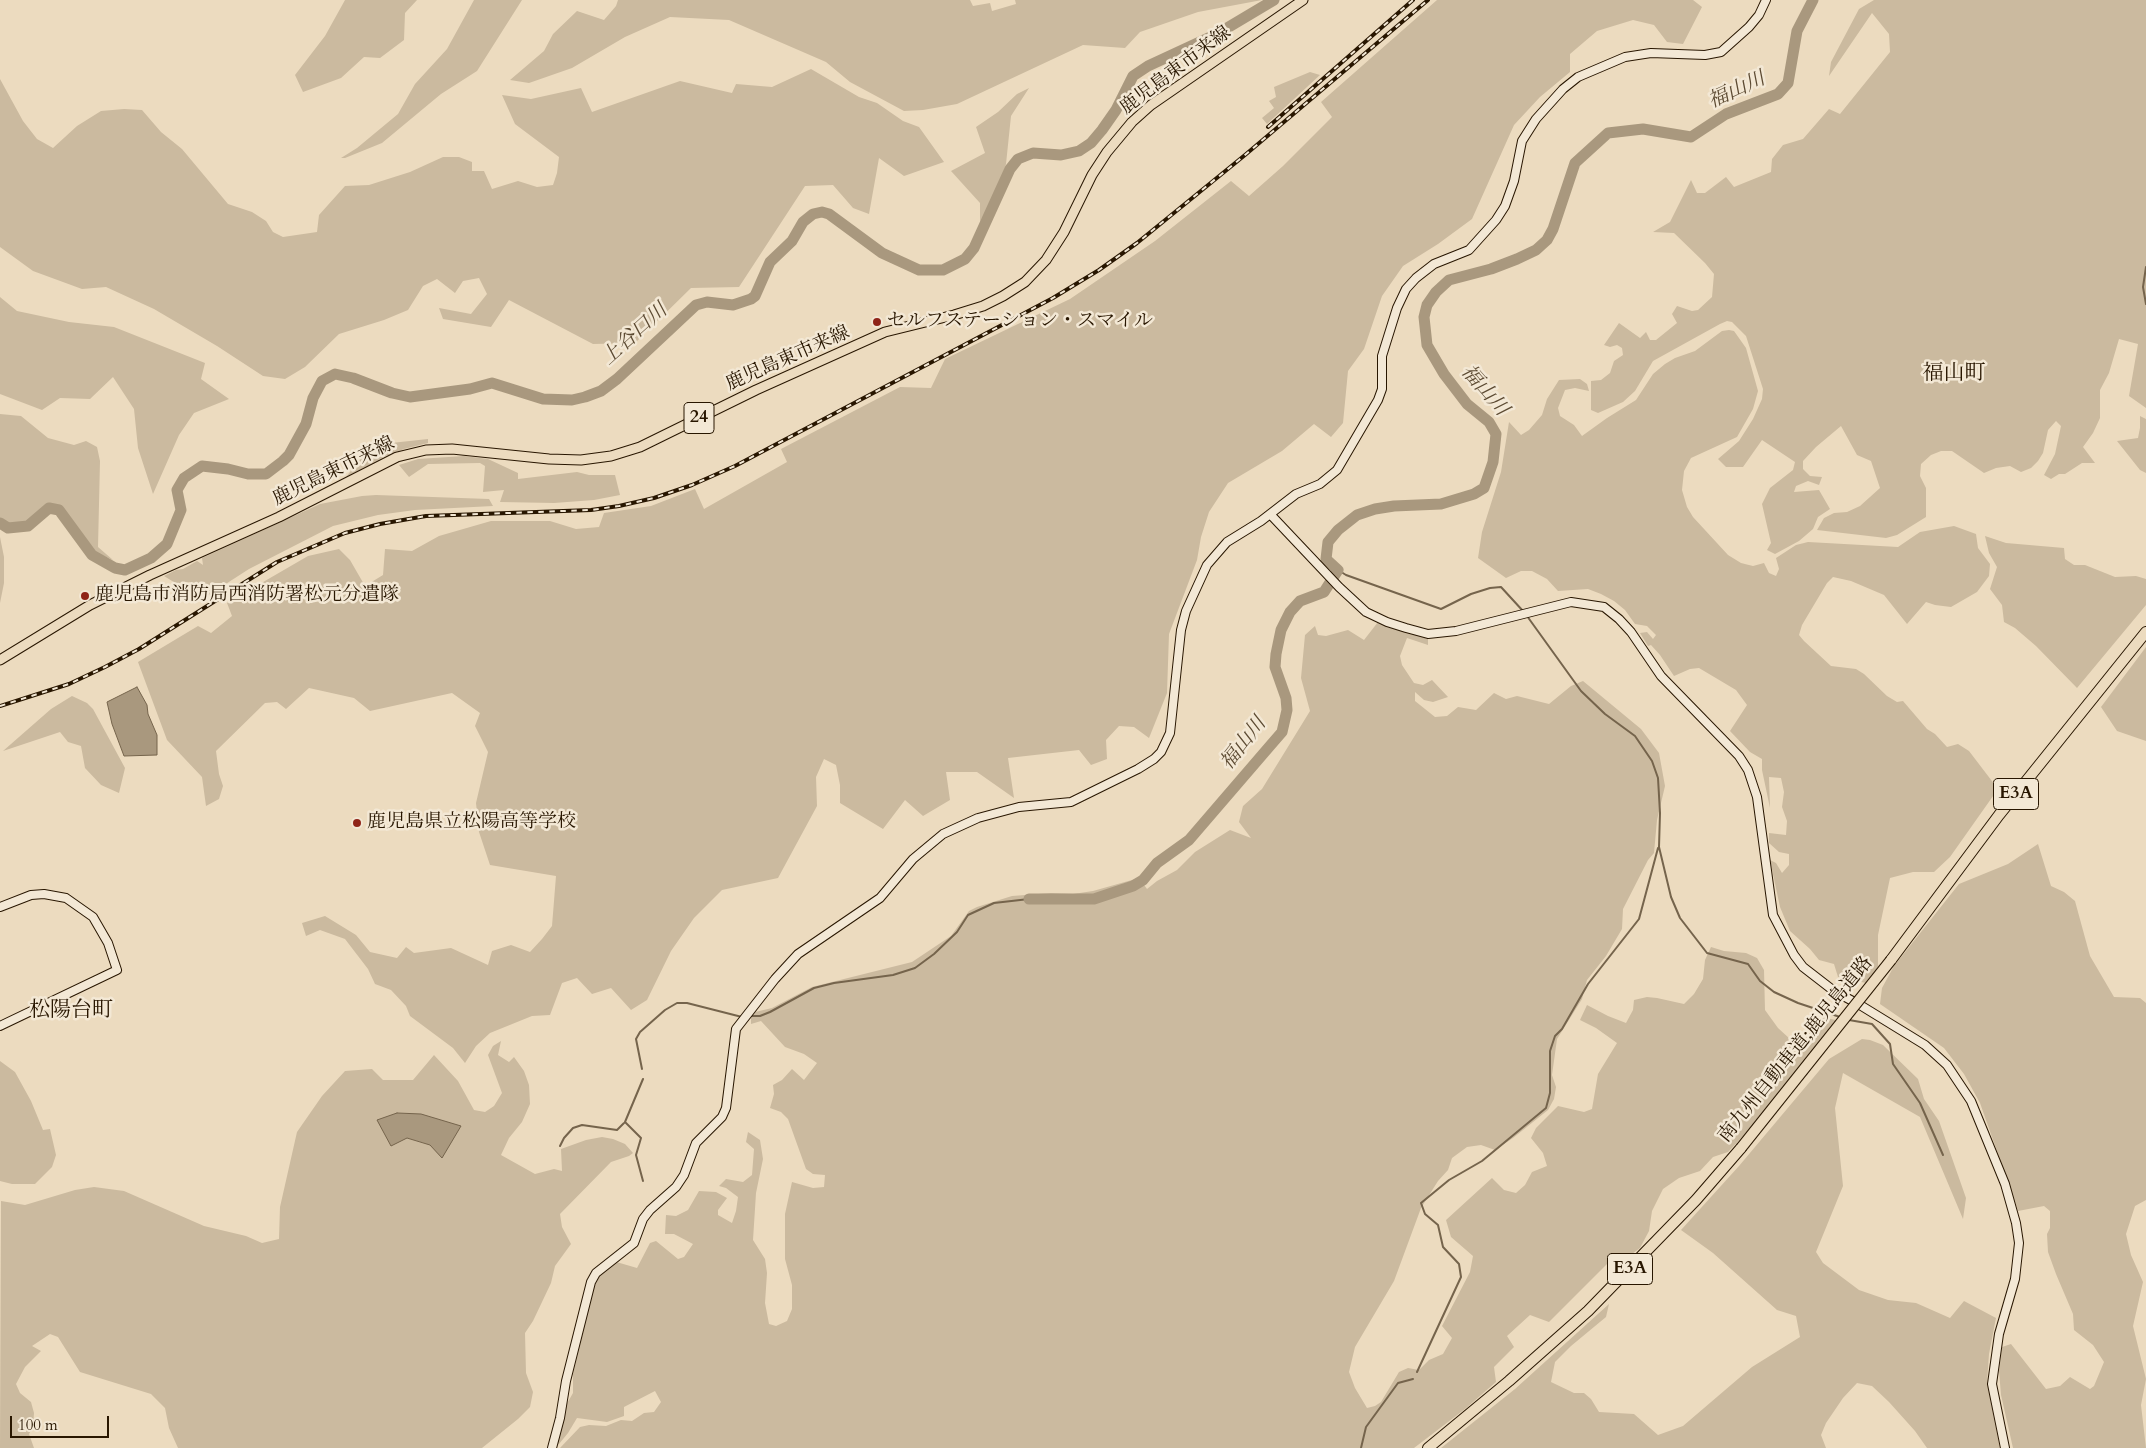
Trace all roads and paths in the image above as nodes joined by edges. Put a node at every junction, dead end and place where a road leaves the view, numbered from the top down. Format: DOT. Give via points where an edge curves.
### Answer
graph roads {
  1 [pos="1302,0"];
  2 [pos="1766,0"];
  3 [pos="1270,514"];
  4 [pos="2146,632"];
  5 [pos="0,660"];
  6 [pos="0,907"];
  7 [pos="0,1026"];
  8 [pos="552,1448"];
  9 [pos="1428,1448"];
  10 [pos="2005,1448"];
  1 -- 5 [label="main road, 鹿児島東市来線 / 24" via="1150,105 1132,122 1092,175 1064,232 1046,260 1025,282 1003,296 954,315 885,332 640,447 611,456 557,460 452,449 426,450 397,457 279,517 90,605"];
  2 -- 3 [label="street" via="1749,27 1721,52 1704,55 1636,54 1578,77 1563,89 1525,135 1510,195 1487,232 1469,250 1434,264 1406,289 1382,356 1382,389 1378,400 1337,470"];
  3 -- 8 [label="street" via="1227,542 1207,565 1197,586 1180,630 1170,733 1154,759 1071,802 1020,807 978,818 943,834 913,859 880,898 798,954 744,1018 736,1029 726,1108 722,1117 696,1143 684,1175 643,1219 634,1243 596,1273 591,1282"];
  3 -- 10 [label="street" via="1366,612 1428,634 1456,631 1571,602 1604,607 1619,618 1661,676 1738,756 1748,770 1757,797 1773,914 1794,955 1834,991 1925,1045 1947,1065 1970,1101 2005,1184 2019,1243 2015,1279 1999,1334 1992,1384"];
  4 -- 9 [label="highway, 南九州自動車道;鹿児島道路 / E3A, bridge" via="1999,815 1891,960 1696,1200 1588,1311"];
  6 -- 7 [label="street" via="31,895 66,898 93,917 108,943 117,970"];
}
